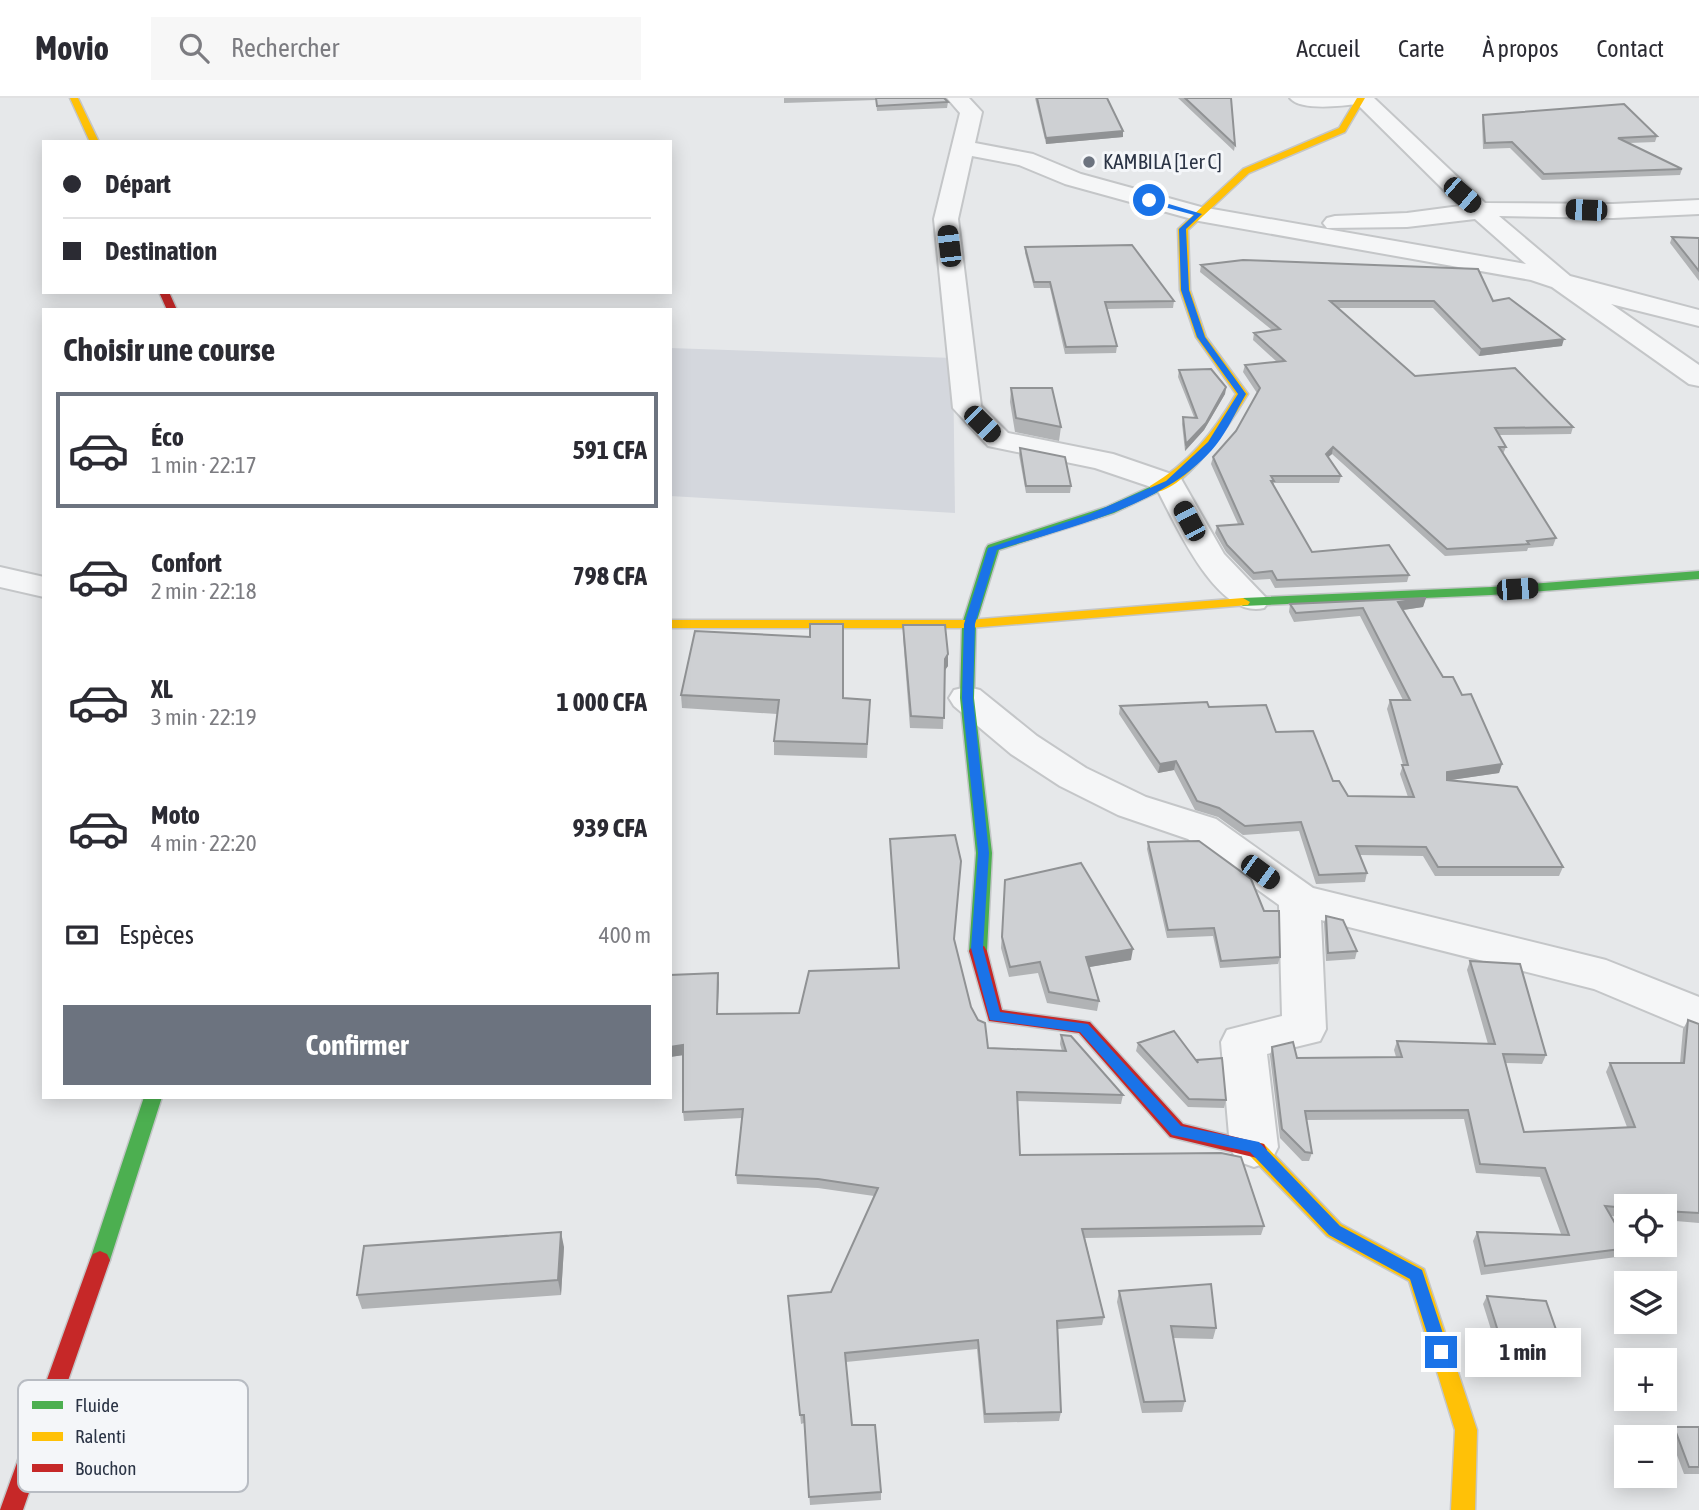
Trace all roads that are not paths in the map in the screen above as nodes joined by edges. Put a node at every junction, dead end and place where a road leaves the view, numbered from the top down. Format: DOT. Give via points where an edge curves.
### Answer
graph roads {
  1 [pos="74,98"];
  2 [pos="1300,98"];
  3 [pos="1360,98"];
  4 [pos="974,103"];
  5 [pos="93,140"];
  6 [pos="963,148"];
  7 [pos="1699,207"];
  8 [pos="1480,211"];
  9 [pos="1199,214"];
  10 [pos="1263,226"];
  11 [pos="1562,282"];
  12 [pos="1699,318"];
  13 [pos="1699,378"];
  14 [pos="1169,483"];
  15 [pos="1699,575"];
  16 [pos="0,577"];
  17 [pos="42,587"];
  18 [pos="1252,601"];
  19 [pos="672,624"];
  20 [pos="970,624"];
  21 [pos="967,698"];
  22 [pos="1299,900"];
  23 [pos="1699,1016"];
  24 [pos="152,1099"];
  25 [pos="1254,1147"];
  26 [pos="57,1380"];
  27 [pos="18,1490"];
  28 [pos="11,1510"];
  29 [pos="1463,1510"];
  1 -- 5 [label="main road"];
  2 -- 3 [label="street"];
  3 -- 8 [label="street"];
  3 -- 9 [label="main road" via="1342,130 1246,171"];
  4 -- 6 [label="street"];
  6 -- 9 [label="street" via="1025,159 1073,179"];
  6 -- 14 [label="street" via="946,219 967,408 998,440 1102,460"];
  7 -- 8 [label="street"];
  8 -- 10 [label="street" via="1407,220"];
  8 -- 11 [label="street"];
  9 -- 10 [label="street"];
  9 -- 14 [label="main road" via="1183,229 1185,290 1201,337 1242,394 1212,444"];
  10 -- 11 [label="street" via="1536,273"];
  11 -- 12 [label="street"];
  11 -- 13 [label="street"];
  14 -- 18 [label="street" via="1210,559"];
  14 -- 20 [label="main road" via="1093,516 993,548"];
  15 -- 18 [label="main road" via="1491,591"];
  16 -- 17 [label="street"];
  18 -- 20 [label="main road"];
  19 -- 20 [label="main road"];
  20 -- 21 [label="main road"];
  21 -- 22 [label="street" via="1024,745 1073,777 1132,806 1202,829"];
  21 -- 25 [label="main road" via="984,853 977,948 995,1016 1084,1027 1177,1131"];
  22 -- 23 [label="street" via="1606,976"];
  22 -- 25 [label="street" via="1304,1029 1243,1042"];
  24 -- 26 [label="main road"];
  25 -- 29 [label="main road" via="1334,1230 1417,1275 1465,1430"];
  27 -- 28 [label="main road"];
}
